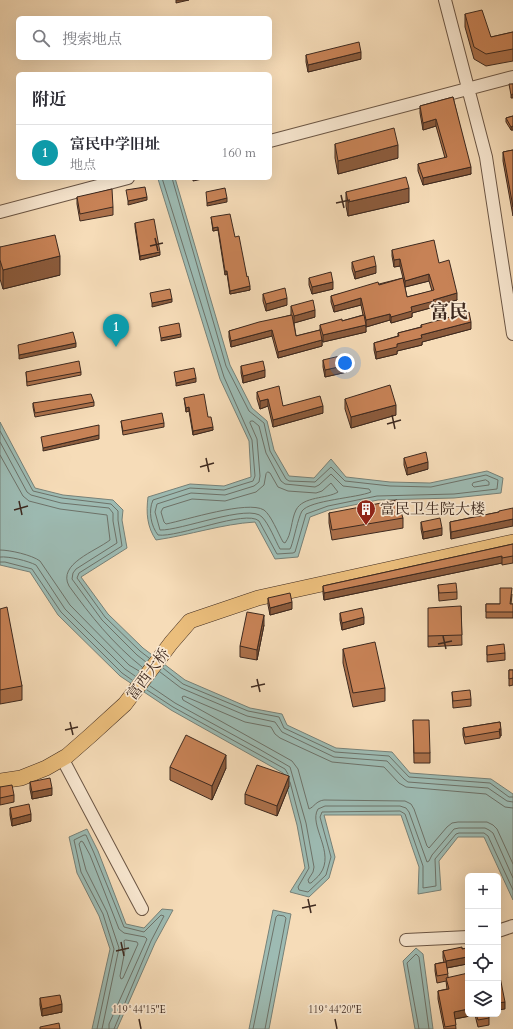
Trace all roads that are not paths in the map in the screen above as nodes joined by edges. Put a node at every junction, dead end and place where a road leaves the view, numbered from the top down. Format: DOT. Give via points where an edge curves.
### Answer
graph roads {
  1 [pos="445,0"];
  2 [pos="513,77"];
  3 [pos="468,89"];
  4 [pos="272,140"];
  5 [pos="120,180"];
  6 [pos="0,212"];
  7 [pos="513,334"];
  8 [pos="513,542"];
  9 [pos="62,758"];
  10 [pos="0,781"];
  11 [pos="142,909"];
  12 [pos="513,926"];
  13 [pos="501,930"];
  14 [pos="465,937"];
  15 [pos="406,940"];
  1 -- 3 [label="street"];
  2 -- 3 [label="street"];
  3 -- 4 [label="street"];
  3 -- 7 [label="street" via="486,157"];
  5 -- 6 [label="street"];
  8 -- 9 [label="main road, 富西大桥" via="258,598 190,621 125,704"];
  9 -- 10 [label="main road, 富西大桥" via="21,778"];
  9 -- 11 [label="street"];
  12 -- 13 [label="street"];
  14 -- 15 [label="street"];
}
